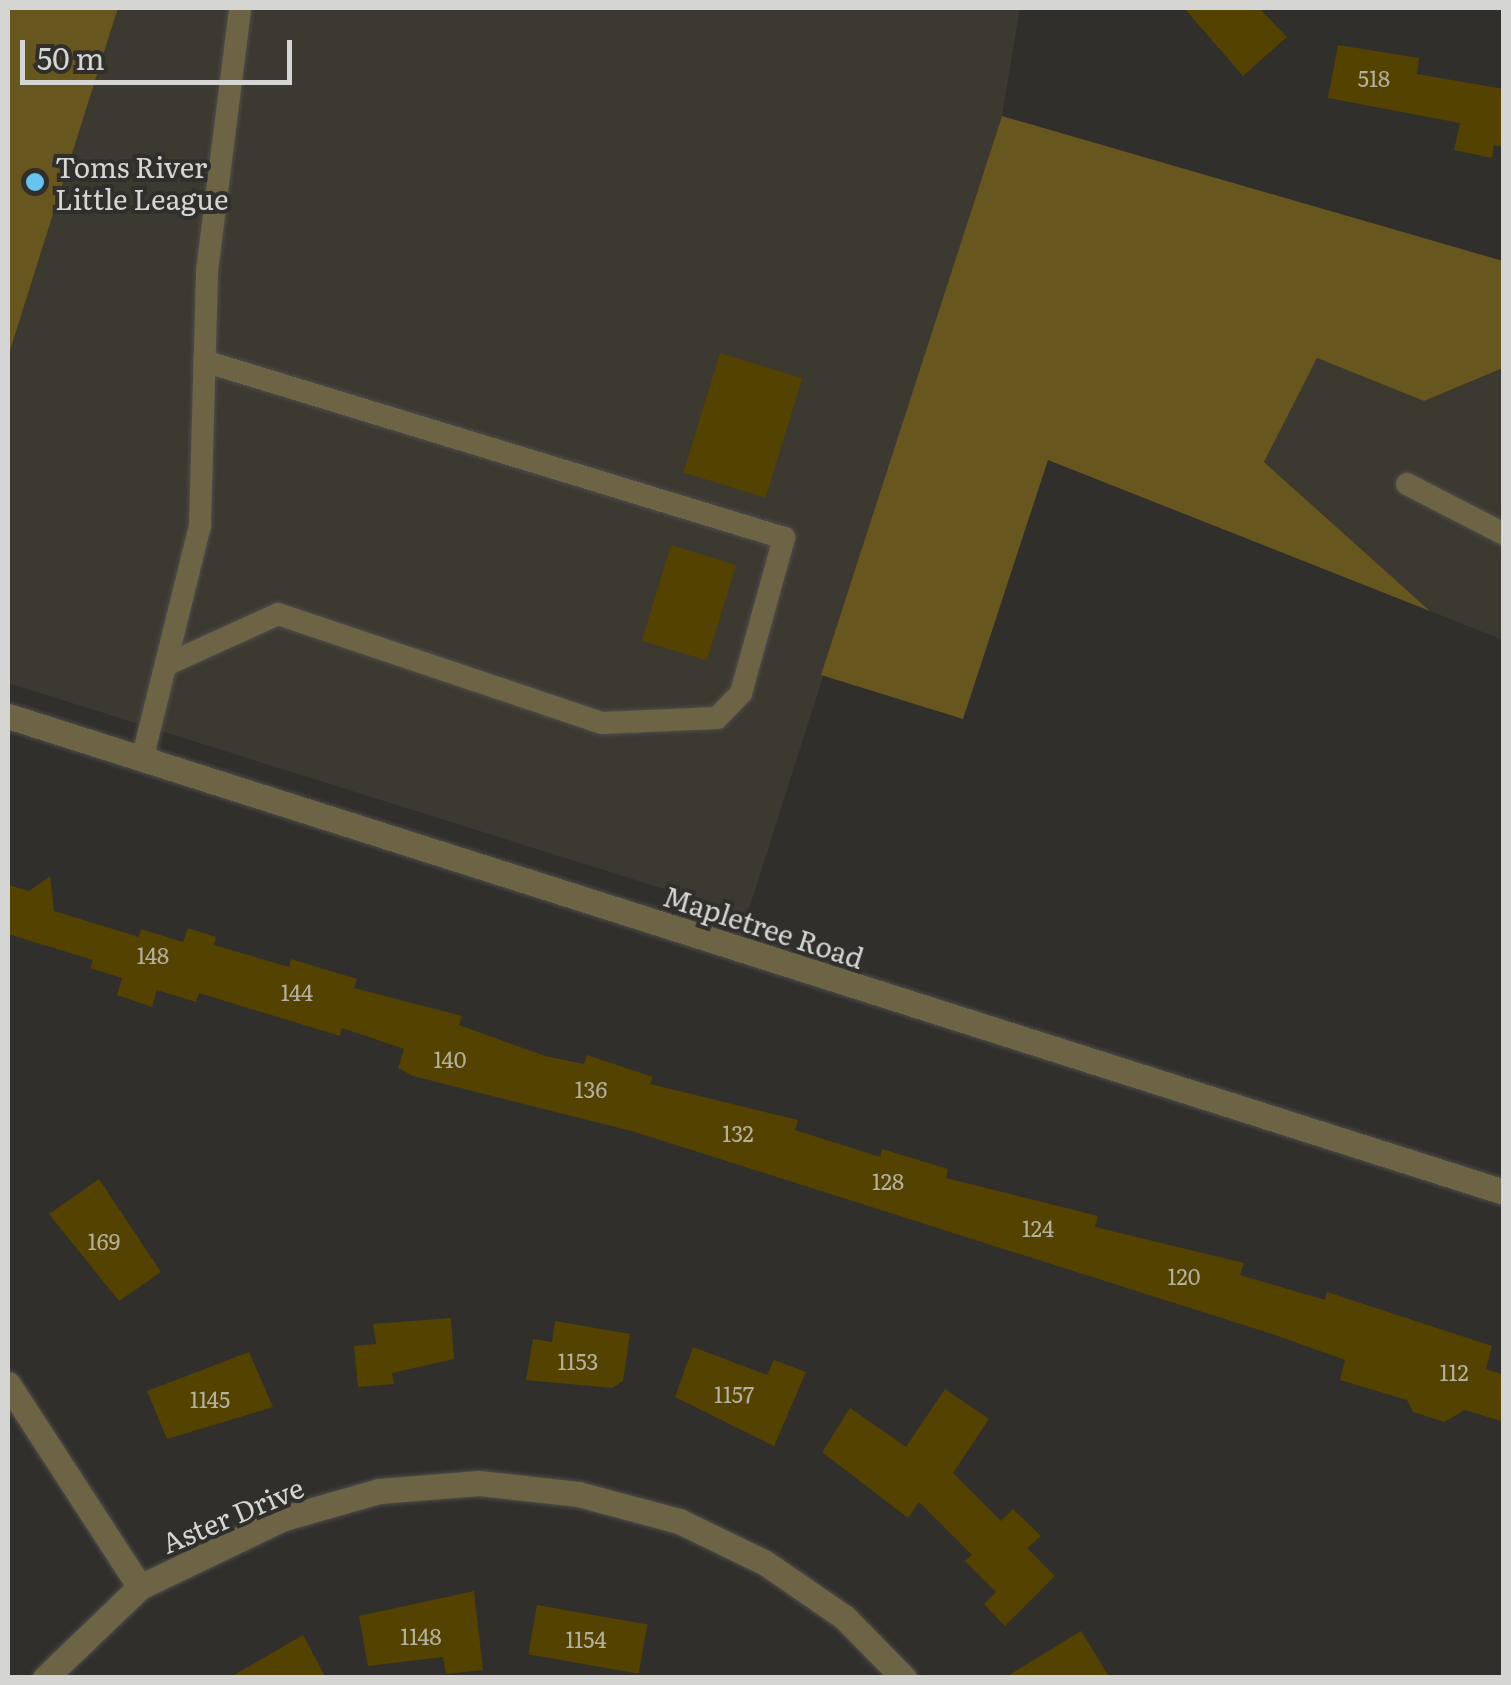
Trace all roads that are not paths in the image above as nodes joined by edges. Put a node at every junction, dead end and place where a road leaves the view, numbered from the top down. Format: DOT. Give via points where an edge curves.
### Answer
graph roads {
  1 [pos="240,8"];
  2 [pos="204,361"];
  3 [pos="1407,484"];
  4 [pos="1504,534"];
  5 [pos="168,664"];
  6 [pos="8,716"];
  7 [pos="142,760"];
  8 [pos="1504,1192"];
  9 [pos="8,1384"];
  10 [pos="140,1587"];
  11 [pos="44,1678"];
  12 [pos="904,1678"];
  1 -- 2 [label="lane"];
  2 -- 5 [label="lane" via="200,526"];
  2 -- 5 [label="lane" via="784,538 741,693 716,718 672,726 602,723 278,614"];
  3 -- 4 [label="lane"];
  5 -- 7 [label="lane"];
  6 -- 7 [label="street, Mapletree Road"];
  7 -- 8 [label="street, Mapletree Road"];
  9 -- 10 [label="street"];
  10 -- 11 [label="street, Aster Drive"];
  10 -- 12 [label="street, Aster Drive" via="281,1519 378,1492 479,1483 578,1494 678,1520 764,1562 844,1618"];
}
